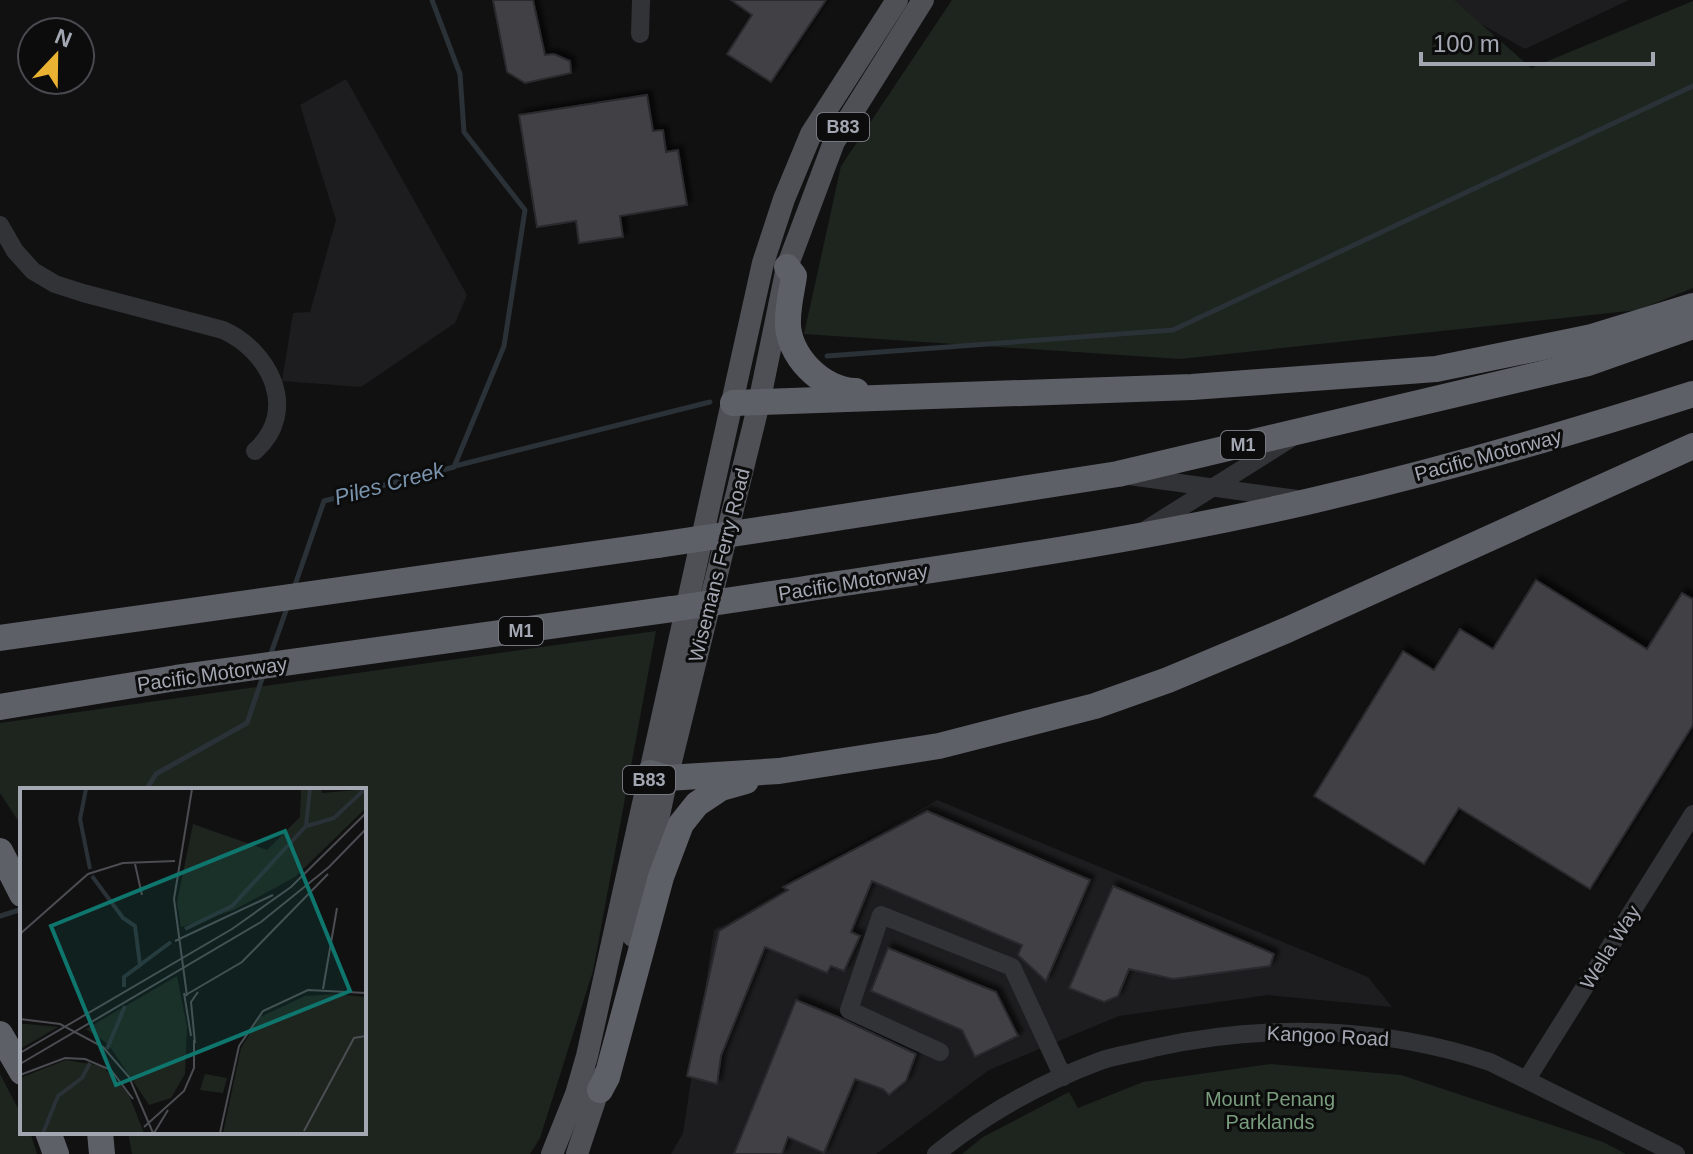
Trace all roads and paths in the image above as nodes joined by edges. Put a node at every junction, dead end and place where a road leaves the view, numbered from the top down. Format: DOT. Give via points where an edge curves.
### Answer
graph roads {
  1 [pos="641,0"];
  2 [pos="897,0"];
  3 [pos="923,0"];
  4 [pos="640,34"];
  5 [pos="0,225"];
  6 [pos="787,267"];
  7 [pos="1693,306"];
  8 [pos="1693,326"];
  9 [pos="1693,394"];
  10 [pos="911,396"];
  11 [pos="746,403"];
  12 [pos="1302,431"];
  13 [pos="1693,446"];
  14 [pos="255,451"];
  15 [pos="1118,474"];
  16 [pos="1213,487"];
  17 [pos="1312,501"];
  18 [pos="1133,537"];
  19 [pos="0,638"];
  20 [pos="6,706"];
  21 [pos="779,771"];
  22 [pos="659,776"];
  23 [pos="1693,814"];
  24 [pos="0,851"];
  25 [pos="20,890"];
  26 [pos="0,1034"];
  27 [pos="940,1052"];
  28 [pos="20,1069"];
  29 [pos="1063,1077"];
  30 [pos="1527,1079"];
  31 [pos="600,1090"];
  32 [pos="49,1134"];
  33 [pos="100,1134"];
  34 [pos="56,1154"];
  35 [pos="102,1154"];
  36 [pos="552,1154"];
  37 [pos="577,1154"];
  38 [pos="936,1154"];
  39 [pos="1676,1154"];
  1 -- 4 [label="street"];
  2 -- 11 [label="main road, Wisemans Ferry Road / B83" via="811,134 784,199 763,263"];
  3 -- 6 [label="main road, Wisemans Ferry Road / B83" via="834,142"];
  5 -- 14 [label="street" via="33,271 55,284 223,330 254,349 273,381 277,403 271,431"];
  6 -- 10 [label="highway" via="794,276 789,334 812,372 846,391 906,390"];
  6 -- 11 [label="main road, Wisemans Ferry Road / B83"];
  7 -- 10 [label="highway" via="1592,337 1436,369 1192,387"];
  8 -- 12 [label="highway, M1" via="1588,363"];
  9 -- 17 [label="highway, Pacific Motorway / M1" via="1502,452"];
  10 -- 11 [label="highway"];
  11 -- 22 [label="main road, Wisemans Ferry Road / B83"];
  12 -- 15 [label="highway, M1"];
  12 -- 16 [label="street"];
  13 -- 21 [label="highway" via="1287,630 1125,696 939,746"];
  15 -- 16 [label="street"];
  15 -- 19 [label="highway, M1, bridge"];
  16 -- 17 [label="street"];
  16 -- 18 [label="street"];
  17 -- 18 [label="highway, Pacific Motorway / M1"];
  18 -- 20 [label="highway, Pacific Motorway / M1, bridge"];
  21 -- 22 [label="highway"];
  21 -- 31 [label="highway" via="721,788 697,804 681,824"];
  22 -- 31 [label="main road, Wisemans Ferry Road / B83"];
  22 -- 36 [label="main road, Wisemans Ferry Road / B83" via="587,1056"];
  23 -- 30 [label="street, Wella Way"];
  24 -- 25 [label="highway"];
  26 -- 28 [label="highway"];
  27 -- 29 [label="street" via="849,1010 881,915 1012,967"];
  29 -- 30 [label="street, Kangoo Road" via="1102,1060 1184,1041 1294,1031 1437,1046"];
  29 -- 38 [label="street, Kangoo Road" via="1013,1101"];
  30 -- 39 [label="street, Kangoo Road"];
  31 -- 37 [label="main road, Wisemans Ferry Road / B83"];
  32 -- 34 [label="highway"];
  33 -- 35 [label="highway"];
}
